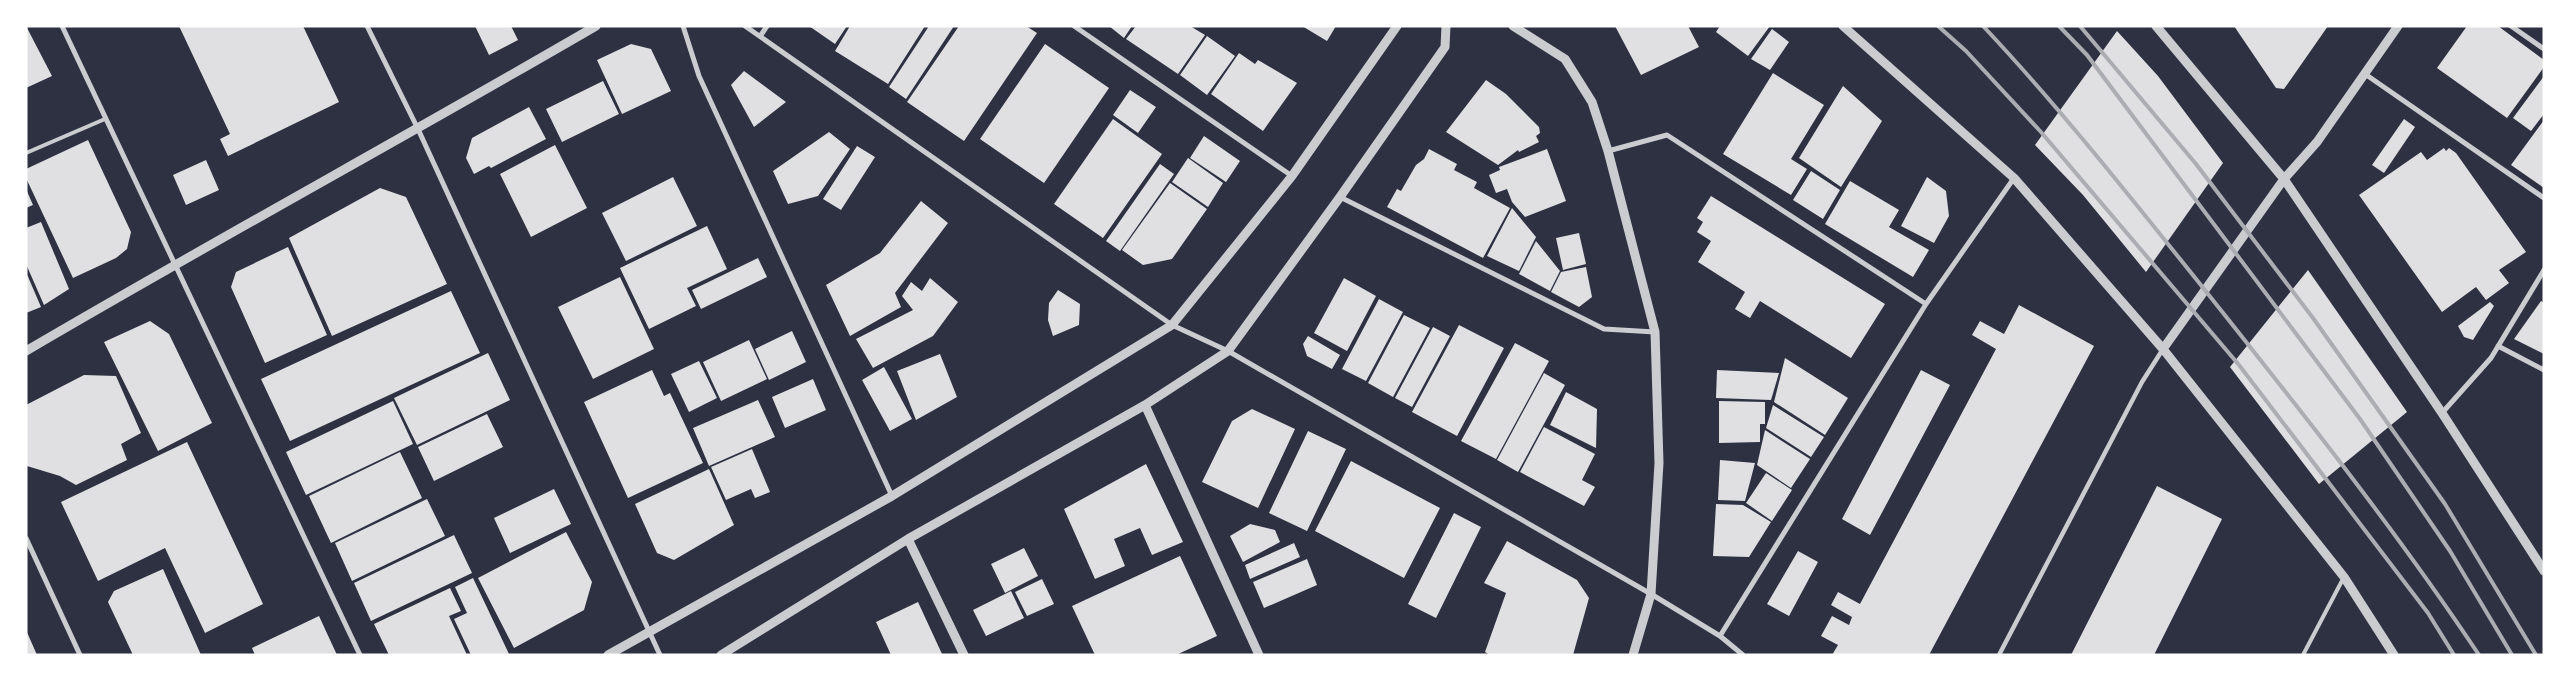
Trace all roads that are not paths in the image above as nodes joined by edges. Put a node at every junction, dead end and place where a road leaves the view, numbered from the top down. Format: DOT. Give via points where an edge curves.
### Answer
graph roads {
  1 [pos="62,26"];
  2 [pos="367,26"];
  3 [pos="596,26"];
  4 [pos="683,26"];
  5 [pos="745,26"];
  6 [pos="767,26"];
  7 [pos="1074,26"];
  8 [pos="1397,26"];
  9 [pos="1446,26"];
  10 [pos="1513,26"];
  11 [pos="1843,26"];
  12 [pos="2156,26"];
  13 [pos="2398,26"];
  14 [pos="2511,26"];
  15 [pos="761,35"];
  16 [pos="2544,49"];
  17 [pos="2365,74"];
  18 [pos="105,118"];
  19 [pos="418,129"];
  20 [pos="1608,151"];
  21 [pos="26,153"];
  22 [pos="1292,176"];
  23 [pos="2014,178"];
  24 [pos="2284,179"];
  25 [pos="1340,197"];
  26 [pos="2544,198"];
  27 [pos="174,264"];
  28 [pos="2544,270"];
  29 [pos="1926,304"];
  30 [pos="1172,326"];
  31 [pos="1655,332"];
  32 [pos="2498,346"];
  33 [pos="2163,349"];
  34 [pos="26,351"];
  35 [pos="1228,351"];
  36 [pos="2544,370"];
  37 [pos="1145,405"];
  38 [pos="2442,413"];
  39 [pos="892,496"];
  40 [pos="26,538"];
  41 [pos="908,539"];
  42 [pos="2544,571"];
  43 [pos="2344,577"];
  44 [pos="1651,594"];
  45 [pos="648,631"];
  46 [pos="1720,636"];
  47 [pos="80,655"];
  48 [pos="360,655"];
  49 [pos="608,655"];
  50 [pos="660,655"];
  51 [pos="721,655"];
  52 [pos="964,655"];
  53 [pos="1259,655"];
  54 [pos="1633,655"];
  55 [pos="1743,655"];
  56 [pos="1998,655"];
  57 [pos="2303,655"];
  58 [pos="2394,655"];
  1 -- 18 [label="street"];
  2 -- 19 [label="street"];
  3 -- 19 [label="street"];
  4 -- 39 [label="street" via="700,76"];
  5 -- 15 [label="street"];
  6 -- 15 [label="street"];
  7 -- 22 [label="street"];
  8 -- 22 [label="street"];
  9 -- 25 [label="street" via="1445,47"];
  10 -- 20 [label="street" via="1565,59 1592,102"];
  11 -- 23 [label="street"];
  12 -- 24 [label="street"];
  13 -- 17 [label="street"];
  14 -- 16 [label="street"];
  15 -- 30 [label="street"];
  17 -- 24 [label="street" via="2318,142"];
  17 -- 26 [label="street"];
  18 -- 21 [label="lane"];
  18 -- 27 [label="street"];
  19 -- 27 [label="street"];
  19 -- 45 [label="street"];
  20 -- 29 [label="street" via="1667,135"];
  20 -- 31 [label="street"];
  22 -- 30 [label="street"];
  23 -- 29 [label="street"];
  23 -- 33 [label="street"];
  24 -- 33 [label="street"];
  24 -- 38 [label="street"];
  25 -- 31 [label="street" via="1604,329"];
  25 -- 35 [label="street"];
  27 -- 34 [label="street"];
  27 -- 48 [label="street"];
  28 -- 32 [label="street"];
  29 -- 46 [label="street"];
  30 -- 35 [label="street"];
  30 -- 39 [label="street"];
  31 -- 44 [label="street" via="1659,463"];
  32 -- 36 [label="street"];
  32 -- 38 [label="street"];
  33 -- 43 [label="street"];
  33 -- 56 [label="street" via="2142,382"];
  35 -- 37 [label="street"];
  35 -- 44 [label="street"];
  37 -- 41 [label="street"];
  37 -- 53 [label="street"];
  38 -- 42 [label="street"];
  39 -- 45 [label="street"];
  40 -- 47 [label="street"];
  41 -- 51 [label="street"];
  41 -- 52 [label="street"];
  43 -- 57 [label="lane"];
  43 -- 58 [label="street"];
  44 -- 46 [label="street"];
  44 -- 54 [label="street"];
  45 -- 49 [label="street"];
  45 -- 50 [label="street"];
  46 -- 55 [label="street"];
}
